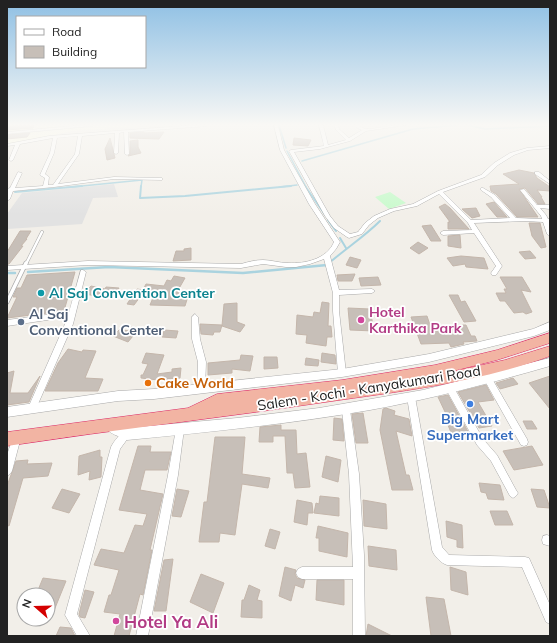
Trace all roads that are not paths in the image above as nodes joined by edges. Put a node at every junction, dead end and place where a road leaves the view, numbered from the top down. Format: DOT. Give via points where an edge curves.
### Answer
graph roads {
  1 [pos="13,155"];
  2 [pos="51,155"];
  3 [pos="77,155"];
  4 [pos="285,155"];
  5 [pos="293,155"];
  6 [pos="510,155"];
  7 [pos="11,160"];
  8 [pos="20,173"];
  9 [pos="537,173"];
  10 [pos="160,179"];
  11 [pos="547,179"];
  12 [pos="550,182"];
  13 [pos="54,186"];
  14 [pos="45,187"];
  15 [pos="484,189"];
  16 [pos="10,190"];
  17 [pos="522,190"];
  18 [pos="440,192"];
  19 [pos="7,199"];
  20 [pos="536,206"];
  21 [pos="550,207"];
  22 [pos="514,219"];
  23 [pos="547,220"];
  24 [pos="470,222"];
  25 [pos="476,231"];
  26 [pos="42,232"];
  27 [pos="443,233"];
  28 [pos="550,234"];
  29 [pos="327,256"];
  30 [pos="24,266"];
  31 [pos="7,268"];
  32 [pos="83,272"];
  33 [pos="494,273"];
  34 [pos="372,291"];
  35 [pos="336,293"];
  36 [pos="7,302"];
  37 [pos="72,314"];
  38 [pos="195,317"];
  39 [pos="7,322"];
  40 [pos="550,326"];
  41 [pos="550,338"];
  42 [pos="550,351"];
  43 [pos="550,362"];
  44 [pos="342,373"];
  45 [pos="488,379"];
  46 [pos="201,389"];
  47 [pos="450,389"];
  48 [pos="411,397"];
  49 [pos="32,408"];
  50 [pos="346,410"];
  51 [pos="7,412"];
  52 [pos="186,416"];
  53 [pos="110,426"];
  54 [pos="180,429"];
  55 [pos="127,434"];
  56 [pos="12,438"];
  57 [pos="524,442"];
  58 [pos="7,471"];
  59 [pos="513,493"];
  60 [pos="302,573"];
  61 [pos="359,573"];
  62 [pos="550,618"];
  63 [pos="84,636"];
  64 [pos="142,636"];
  65 [pos="359,636"];
  1 -- 7 [label="street"];
  2 -- 14 [label="street" via="42,175 46,177"];
  3 -- 13 [label="street"];
  4 -- 29 [label="street" via="337,242"];
  5 -- 18 [label="street" via="335,227 349,236 360,233 376,217 415,205"];
  6 -- 18 [label="street" via="483,176"];
  8 -- 16 [label="street"];
  9 -- 11 [label="street"];
  10 -- 13 [label="street" via="114,178"];
  11 -- 12 [label="street"];
  13 -- 14 [label="street"];
  14 -- 16 [label="street"];
  15 -- 22 [label="street"];
  16 -- 19 [label="street"];
  17 -- 20 [label="street"];
  18 -- 24 [label="street"];
  20 -- 21 [label="street"];
  20 -- 23 [label="street"];
  22 -- 23 [label="street"];
  22 -- 24 [label="street"];
  23 -- 28 [label="street"];
  24 -- 25 [label="street"];
  25 -- 27 [label="street"];
  25 -- 33 [label="street" via="499,266"];
  26 -- 30 [label="lane"];
  29 -- 30 [label="street" via="290,265 260,262 241,266 95,263"];
  29 -- 35 [label="street"];
  30 -- 31 [label="street"];
  30 -- 36 [label="lane"];
  32 -- 37 [label="street"];
  34 -- 35 [label="street"];
  35 -- 44 [label="street"];
  37 -- 39 [label="street"];
  37 -- 49 [label="street" via="66,334"];
  38 -- 46 [label="street" via="196,338 202,362"];
  40 -- 44 [label="street" via="429,358"];
  41 -- 52 [label="highway, Salem - Kochi - Kanyakumari Road" via="497,355 435,370 342,386 217,400"];
  42 -- 52 [label="highway, Salem - Kochi - Kanyakumari Road" via="441,380"];
  43 -- 45 [label="street"];
  44 -- 46 [label="street"];
  45 -- 47 [label="street"];
  45 -- 57 [label="street"];
  46 -- 49 [label="street" via="118,396"];
  47 -- 48 [label="street"];
  47 -- 59 [label="street"];
  48 -- 50 [label="street"];
  48 -- 62 [label="street" via="437,550 447,560 525,562"];
  49 -- 51 [label="street"];
  50 -- 54 [label="street"];
  50 -- 61 [label="street" via="354,474"];
  52 -- 53 [label="highway, Salem - Kochi - Kanyakumari Road"];
  53 -- 55 [label="street"];
  53 -- 56 [label="highway, Salem - Kochi - Kanyakumari Road"];
  54 -- 55 [label="street"];
  54 -- 64 [label="street"];
  55 -- 63 [label="street" via="116,447 71,614"];
  56 -- 58 [label="street"];
  60 -- 61 [label="street"];
  61 -- 65 [label="street"];
}
